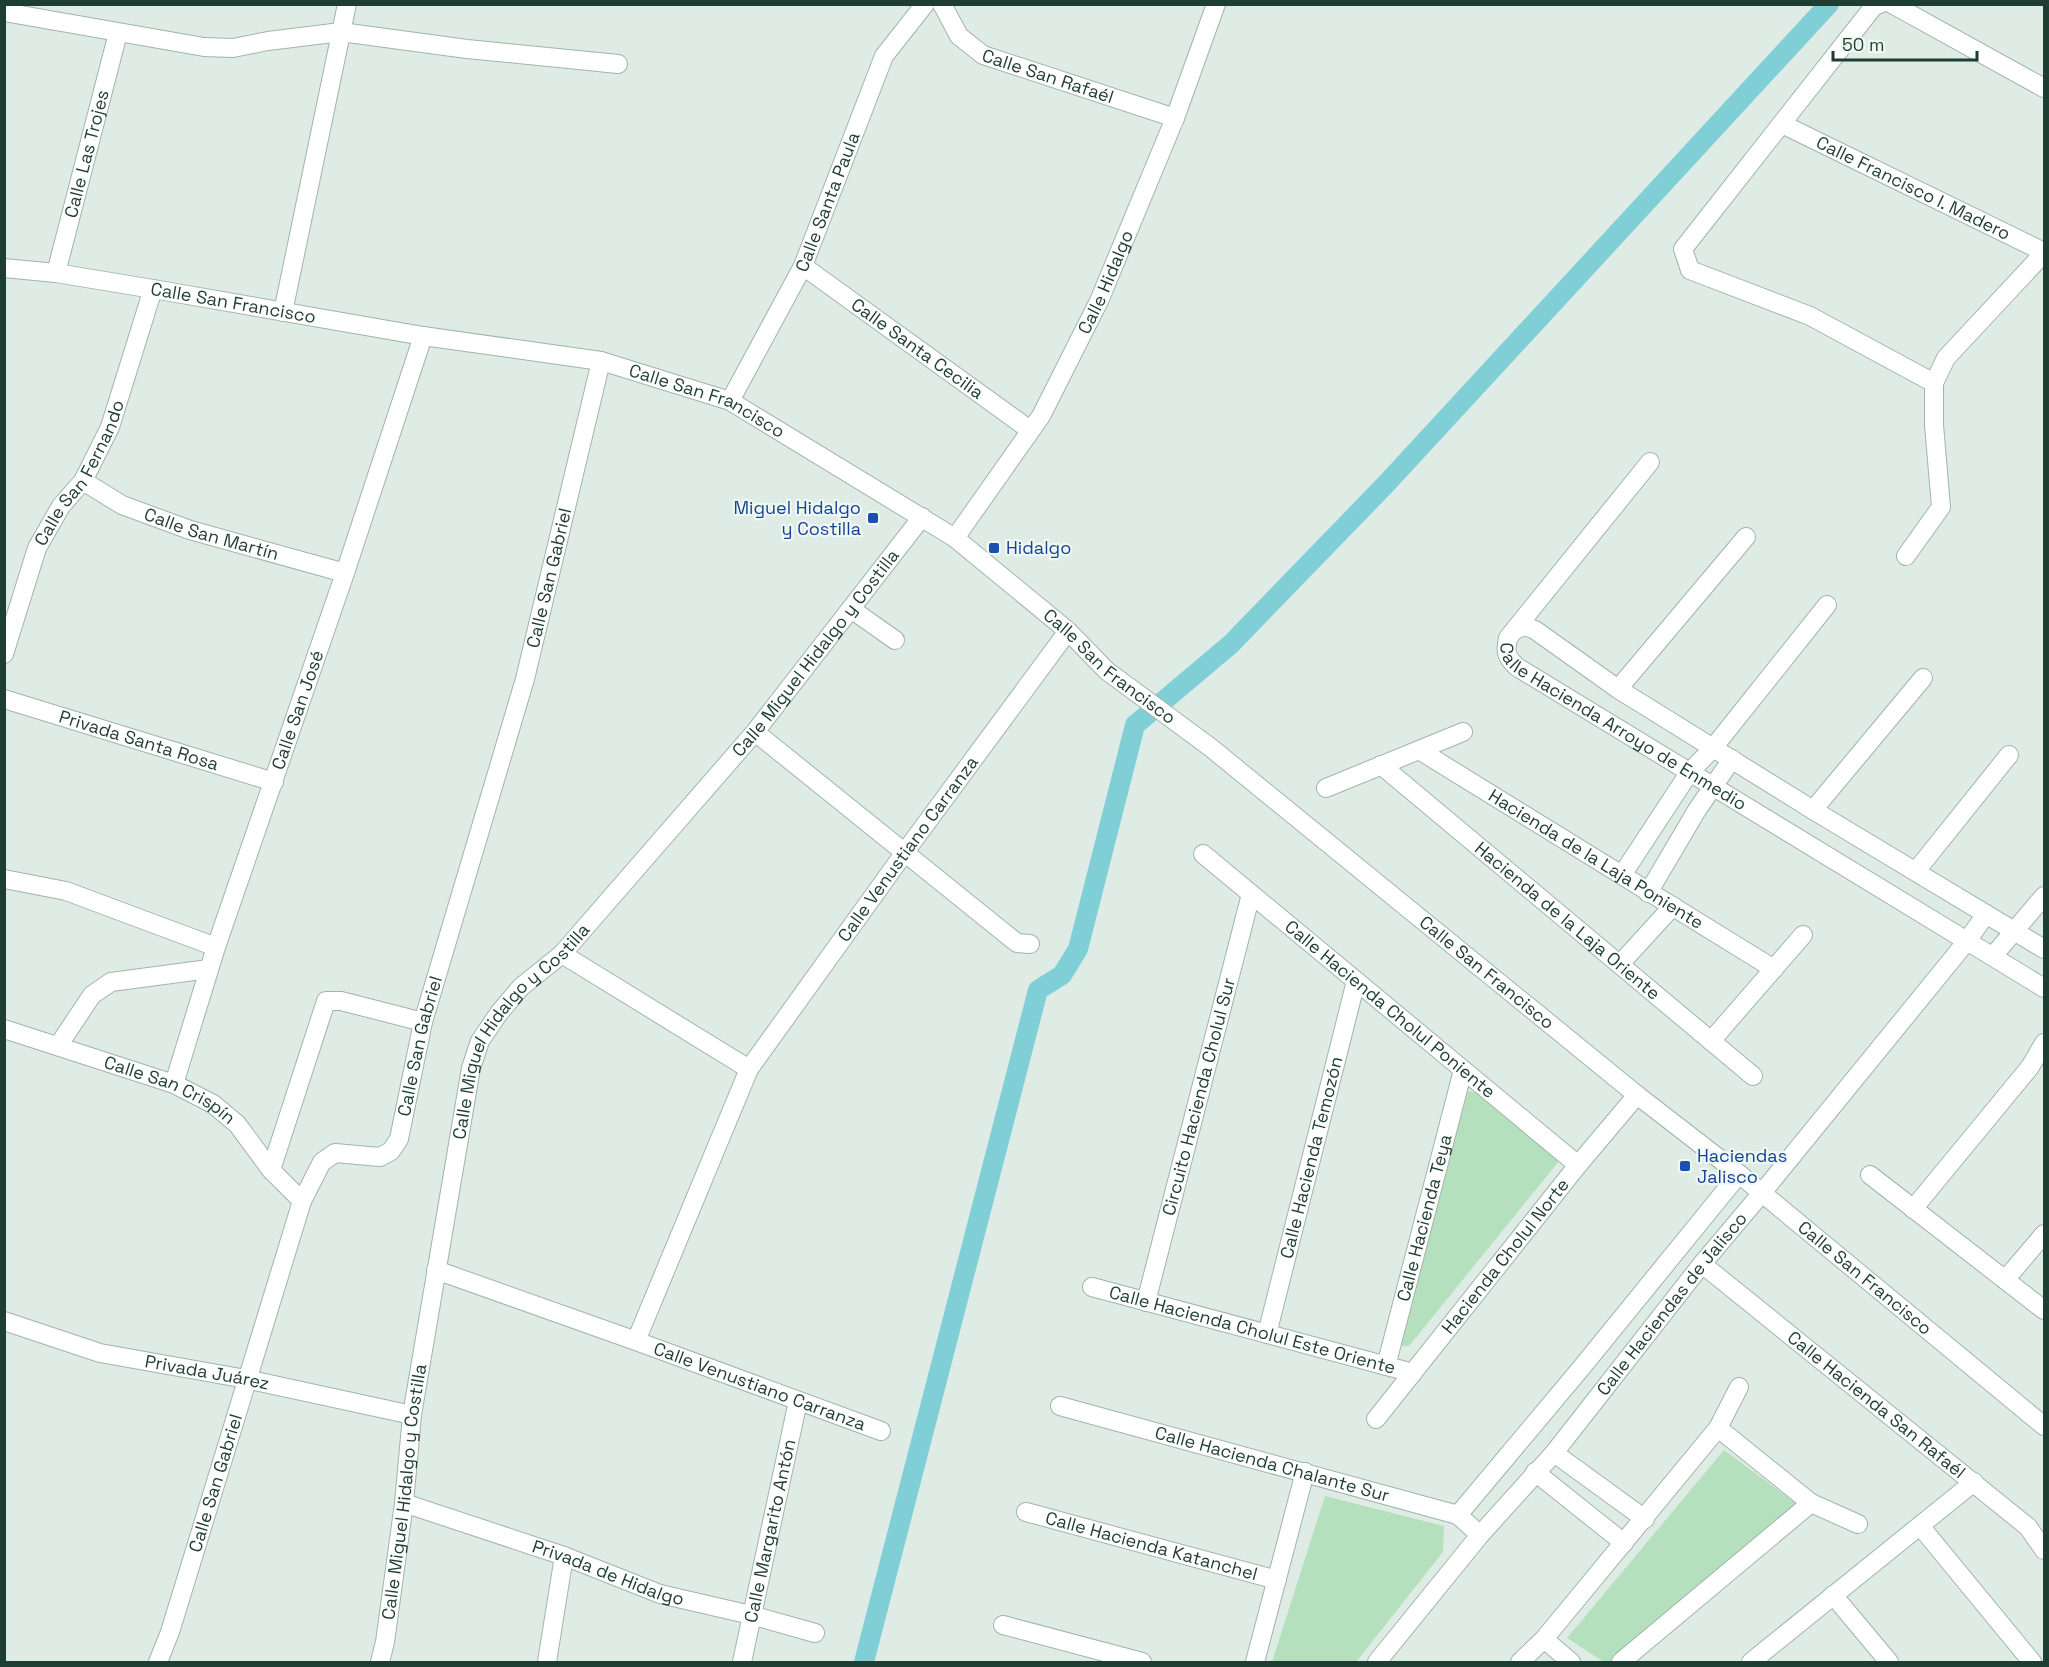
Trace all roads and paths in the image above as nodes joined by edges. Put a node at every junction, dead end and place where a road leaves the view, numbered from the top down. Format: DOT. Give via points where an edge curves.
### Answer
graph roads {
  1 [pos="347,4"];
  2 [pos="924,4"];
  3 [pos="942,4"];
  4 [pos="1216,4"];
  5 [pos="1880,4"];
  6 [pos="1892,4"];
  7 [pos="4,12"];
  8 [pos="341,32"];
  9 [pos="118,33"];
  10 [pos="618,64"];
  11 [pos="2044,88"];
  12 [pos="1175,118"];
  13 [pos="1782,124"];
  14 [pos="2044,252"];
  15 [pos="803,266"];
  16 [pos="4,268"];
  17 [pos="56,273"];
  18 [pos="153,289"];
  19 [pos="283,312"];
  20 [pos="423,336"];
  21 [pos="601,361"];
  22 [pos="1934,383"];
  23 [pos="730,401"];
  24 [pos="1030,430"];
  25 [pos="1650,462"];
  26 [pos="83,482"];
  27 [pos="922,517"];
  28 [pos="1746,537"];
  29 [pos="955,538"];
  30 [pos="1906,556"];
  31 [pos="345,573"];
  32 [pos="1827,605"];
  33 [pos="851,609"];
  34 [pos="1517,629"];
  35 [pos="1068,631"];
  36 [pos="895,640"];
  37 [pos="4,654"];
  38 [pos="1923,678"];
  39 [pos="1618,689"];
  40 [pos="4,699"];
  41 [pos="755,732"];
  42 [pos="1463,732"];
  43 [pos="1713,748"];
  44 [pos="1419,750"];
  45 [pos="2009,755"];
  46 [pos="1732,759"];
  47 [pos="1381,765"];
  48 [pos="1689,773"];
  49 [pos="274,782"];
  50 [pos="1712,787"];
  51 [pos="1326,788"];
  52 [pos="1813,810"];
  53 [pos="905,852"];
  54 [pos="1203,854"];
  55 [pos="1916,871"];
  56 [pos="1622,875"];
  57 [pos="4,879"];
  58 [pos="1648,893"];
  59 [pos="1251,894"];
  60 [pos="2044,896"];
  61 [pos="1673,906"];
  62 [pos="1986,914"];
  63 [pos="2015,930"];
  64 [pos="1803,935"];
  65 [pos="1967,941"];
  66 [pos="1030,944"];
  67 [pos="216,947"];
  68 [pos="2044,949"];
  69 [pos="562,954"];
  70 [pos="1993,956"];
  71 [pos="1620,964"];
  72 [pos="209,969"];
  73 [pos="1774,969"];
  74 [pos="1356,981"];
  75 [pos="2044,988"];
  76 [pos="423,1022"];
  77 [pos="4,1029"];
  78 [pos="1711,1041"];
  79 [pos="2044,1043"];
  80 [pos="58,1046"];
  81 [pos="749,1069"];
  82 [pos="1463,1070"];
  83 [pos="2037,1073"];
  84 [pos="1753,1076"];
  85 [pos="174,1084"];
  86 [pos="1637,1095"];
  87 [pos="1578,1165"];
  88 [pos="271,1170"];
  89 [pos="1739,1174"];
  90 [pos="1870,1175"];
  91 [pos="1761,1194"];
  92 [pos="302,1201"];
  93 [pos="1913,1209"];
  94 [pos="2044,1234"];
  95 [pos="1702,1264"];
  96 [pos="436,1270"];
  97 [pos="2006,1280"];
  98 [pos="1092,1287"];
  99 [pos="1146,1302"];
  100 [pos="2044,1310"];
  101 [pos="4,1321"];
  102 [pos="1267,1334"];
  103 [pos="636,1341"];
  104 [pos="1386,1366"];
  105 [pos="1413,1373"];
  106 [pos="246,1380"];
  107 [pos="1739,1387"];
  108 [pos="798,1401"];
  109 [pos="1060,1406"];
  110 [pos="412,1415"];
  111 [pos="1376,1419"];
  112 [pos="2044,1426"];
  113 [pos="1718,1428"];
  114 [pos="881,1431"];
  115 [pos="1554,1453"];
  116 [pos="1305,1472"];
  117 [pos="1535,1472"];
  118 [pos="1974,1482"];
  119 [pos="404,1503"];
  120 [pos="1811,1503"];
  121 [pos="1026,1512"];
  122 [pos="1458,1515"];
  123 [pos="1645,1519"];
  124 [pos="1858,1524"];
  125 [pos="1921,1527"];
  126 [pos="1480,1535"];
  127 [pos="1624,1543"];
  128 [pos="2044,1550"];
  129 [pos="564,1556"];
  130 [pos="1277,1580"];
  131 [pos="1833,1595"];
  132 [pos="751,1615"];
  133 [pos="1003,1625"];
  134 [pos="815,1633"];
  135 [pos="1544,1639"];
  136 [pos="158,1662"];
  137 [pos="380,1662"];
  138 [pos="547,1662"];
  139 [pos="742,1662"];
  140 [pos="1142,1662"];
  141 [pos="1255,1662"];
  142 [pos="1378,1662"];
  143 [pos="1520,1662"];
  144 [pos="1571,1662"];
  145 [pos="1621,1662"];
  146 [pos="1751,1662"];
  147 [pos="1889,1662"];
  148 [pos="2032,1662"];
  1 -- 8 [label="street"];
  2 -- 15 [label="street, Calle Santa Paula" via="885,56"];
  3 -- 12 [label="street, Calle San Rafaél" via="960,36 983,55"];
  4 -- 12 [label="street, Calle Hidalgo"];
  5 -- 13 [label="street" via="1874,6"];
  6 -- 11 [label="street"];
  7 -- 9 [label="street"];
  8 -- 9 [label="street" via="233,48"];
  8 -- 10 [label="street"];
  8 -- 19 [label="street"];
  9 -- 17 [label="street, Calle Las Trojes"];
  12 -- 24 [label="street, Calle Hidalgo" via="1099,301 1041,416"];
  13 -- 14 [label="street, Calle Francisco I. Madero"];
  13 -- 22 [label="street" via="1683,249 1690,270 1810,316"];
  14 -- 22 [label="street" via="1946,358"];
  15 -- 23 [label="street, Calle Santa Paula"];
  15 -- 24 [label="street, Calle Santa Cecilia"];
  16 -- 17 [label="street, Calle San Francisco"];
  17 -- 18 [label="street, Calle San Francisco"];
  18 -- 19 [label="street, Calle San Francisco"];
  18 -- 26 [label="street, Calle San Fernando" via="110,427"];
  19 -- 20 [label="street, Calle San Francisco"];
  20 -- 21 [label="street, Calle San Francisco"];
  20 -- 31 [label="street, Calle San José"];
  21 -- 23 [label="street, Calle San Francisco"];
  21 -- 76 [label="street, Calle San Gabriel" via="525,679"];
  22 -- 30 [label="street" via="1941,507"];
  23 -- 27 [label="street, Calle San Francisco"];
  24 -- 29 [label="street, Calle Hidalgo"];
  25 -- 34 [label="street"];
  26 -- 31 [label="street, Calle San Martín" via="122,506"];
  26 -- 37 [label="street, Calle San Fernando" via="61,506 37,548"];
  27 -- 29 [label="street, Calle San Francisco"];
  27 -- 33 [label="street, Calle Miguel Hidalgo y Costilla"];
  28 -- 39 [label="street"];
  29 -- 35 [label="street, Calle San Francisco"];
  31 -- 49 [label="street, Calle San José"];
  32 -- 43 [label="street"];
  33 -- 36 [label="street"];
  33 -- 41 [label="street, Calle Miguel Hidalgo y Costilla"];
  34 -- 39 [label="street, Calle Hacienda Arroyo de Enmedio" via="1525,626 1535,630"];
  34 -- 48 [label="street, Calle Hacienda Arroyo de Enmedio" via="1508,638 1506,650 1516,667"];
  35 -- 53 [label="street, Calle Venustiano Carranza"];
  35 -- 86 [label="street, Calle San Francisco" via="1107,671 1219,754"];
  38 -- 52 [label="street"];
  39 -- 43 [label="street, Calle Hacienda Arroyo de Enmedio"];
  40 -- 49 [label="street, Privada Santa Rosa"];
  41 -- 53 [label="street"];
  41 -- 69 [label="street, Calle Miguel Hidalgo y Costilla"];
  42 -- 44 [label="street"];
  43 -- 46 [label="street, Calle Hacienda Arroyo de Enmedio"];
  43 -- 48 [label="street"];
  44 -- 47 [label="street"];
  44 -- 56 [label="street, Hacienda de la Laja Poniente"];
  45 -- 55 [label="street"];
  46 -- 50 [label="street"];
  46 -- 52 [label="street, Calle Hacienda Arroyo de Enmedio"];
  47 -- 51 [label="street"];
  47 -- 71 [label="street, Hacienda de la Laja Oriente"];
  48 -- 50 [label="street, Calle Hacienda Arroyo de Enmedio"];
  48 -- 56 [label="street"];
  49 -- 67 [label="street, Calle San José"];
  50 -- 58 [label="street"];
  50 -- 65 [label="street, Calle Hacienda Arroyo de Enmedio"];
  52 -- 55 [label="street, Calle Hacienda Arroyo de Enmedio"];
  53 -- 66 [label="street" via="1017,943"];
  53 -- 81 [label="street, Calle Venustiano Carranza"];
  54 -- 59 [label="street, Calle Hacienda Cholul Poniente"];
  55 -- 62 [label="street, Calle Hacienda Arroyo de Enmedio"];
  56 -- 58 [label="street, Hacienda de la Laja Poniente"];
  57 -- 67 [label="street" via="66,891"];
  58 -- 61 [label="street, Hacienda de la Laja Poniente"];
  59 -- 74 [label="street, Calle Hacienda Cholul Poniente"];
  59 -- 99 [label="street, Circuito Hacienda Cholul Sur"];
  60 -- 63 [label="street"];
  61 -- 71 [label="street"];
  61 -- 73 [label="street, Hacienda de la Laja Poniente"];
  62 -- 63 [label="street, Calle Hacienda Arroyo de Enmedio"];
  62 -- 65 [label="street, Calle Haciendas de Jalisco"];
  63 -- 68 [label="street, Calle Hacienda Arroyo de Enmedio"];
  63 -- 70 [label="street"];
  64 -- 73 [label="street"];
  65 -- 70 [label="street, Calle Hacienda Arroyo de Enmedio"];
  65 -- 91 [label="street, Calle Haciendas de Jalisco"];
  67 -- 72 [label="street, Calle San José"];
  69 -- 81 [label="street"];
  69 -- 96 [label="street, Calle Miguel Hidalgo y Costilla" via="521,987 480,1041 471,1068"];
  70 -- 75 [label="street, Calle Hacienda Arroyo de Enmedio"];
  71 -- 78 [label="street, Hacienda de la Laja Oriente"];
  72 -- 80 [label="street" via="111,981 92,995"];
  72 -- 85 [label="street, Calle San José"];
  73 -- 78 [label="street"];
  74 -- 82 [label="street, Calle Hacienda Cholul Poniente"];
  74 -- 102 [label="street, Calle Hacienda Temozón"];
  76 -- 88 [label="street" via="341,1001 326,1001"];
  76 -- 92 [label="street, Calle San Gabriel" via="399,1139 391,1151 380,1157 335,1153 322,1162"];
  77 -- 80 [label="street, Calle San Crispín"];
  78 -- 84 [label="street, Hacienda de la Laja Oriente"];
  79 -- 83 [label="street"];
  80 -- 85 [label="street, Calle San Crispín"];
  81 -- 103 [label="street, Calle Venustiano Carranza"];
  82 -- 87 [label="street, Calle Hacienda Cholul Poniente"];
  82 -- 104 [label="street, Calle Hacienda Teya"];
  83 -- 93 [label="street"];
  85 -- 88 [label="street, Calle San Crispín" via="213,1104 237,1124"];
  86 -- 87 [label="street, Hacienda Cholul Norte"];
  86 -- 89 [label="street, Calle San Francisco"];
  87 -- 105 [label="street, Hacienda Cholul Norte"];
  88 -- 92 [label="street, Calle San Crispín"];
  89 -- 91 [label="street, Calle San Francisco"];
  89 -- 122 [label="street, Calle Haciendas de Jalisco"];
  90 -- 93 [label="street"];
  91 -- 95 [label="street, Calle Haciendas de Jalisco"];
  91 -- 112 [label="street, Calle San Francisco"];
  92 -- 106 [label="street, Calle San Gabriel"];
  93 -- 97 [label="street"];
  94 -- 97 [label="street"];
  95 -- 115 [label="street, Calle Haciendas de Jalisco"];
  95 -- 118 [label="street, Calle Hacienda San Rafaél"];
  96 -- 103 [label="street, Calle Venustiano Carranza"];
  96 -- 110 [label="street, Calle Miguel Hidalgo y Costilla"];
  97 -- 100 [label="street"];
  98 -- 99 [label="street, Calle Hacienda Cholul Este Oriente"];
  99 -- 102 [label="street, Calle Hacienda Cholul Este Oriente"];
  101 -- 106 [label="street, Privada Juárez" via="100,1353"];
  102 -- 104 [label="street, Calle Hacienda Cholul Este Oriente"];
  103 -- 108 [label="street, Calle Venustiano Carranza"];
  104 -- 105 [label="street, Calle Hacienda Cholul Este Oriente"];
  105 -- 111 [label="street, Hacienda Cholul Norte"];
  106 -- 110 [label="street, Privada Juárez"];
  106 -- 136 [label="street, Calle San Gabriel"];
  107 -- 113 [label="street"];
  108 -- 114 [label="street, Calle Venustiano Carranza"];
  108 -- 132 [label="street, Calle Margarito Antón"];
  109 -- 116 [label="street, Calle Hacienda Chalante Sur"];
  110 -- 119 [label="street, Calle Miguel Hidalgo y Costilla"];
  113 -- 120 [label="street"];
  113 -- 123 [label="street"];
  115 -- 117 [label="street, Calle Haciendas de Jalisco"];
  115 -- 123 [label="street"];
  116 -- 122 [label="street, Calle Hacienda Chalante Sur"];
  116 -- 130 [label="street"];
  117 -- 126 [label="street, Calle Haciendas de Jalisco"];
  117 -- 127 [label="street"];
  118 -- 125 [label="street"];
  118 -- 128 [label="street, Calle Hacienda San Rafaél" via="2028,1527"];
  119 -- 129 [label="street, Privada de Hidalgo"];
  119 -- 137 [label="street, Calle Miguel Hidalgo y Costilla"];
  120 -- 124 [label="street"];
  120 -- 145 [label="street"];
  121 -- 130 [label="street, Calle Hacienda Katanchel"];
  122 -- 126 [label="street, Calle Hacienda Chalante Sur"];
  123 -- 127 [label="street"];
  125 -- 131 [label="street"];
  125 -- 148 [label="street"];
  126 -- 142 [label="street, Calle Haciendas de Jalisco"];
  127 -- 135 [label="street"];
  129 -- 132 [label="street, Privada de Hidalgo" via="660,1594"];
  129 -- 138 [label="street"];
  130 -- 141 [label="street"];
  131 -- 146 [label="street"];
  131 -- 147 [label="street"];
  132 -- 134 [label="street, Privada de Hidalgo"];
  132 -- 139 [label="street, Calle Margarito Antón"];
  133 -- 140 [label="street"];
  135 -- 143 [label="street"];
  135 -- 144 [label="street"];
}
